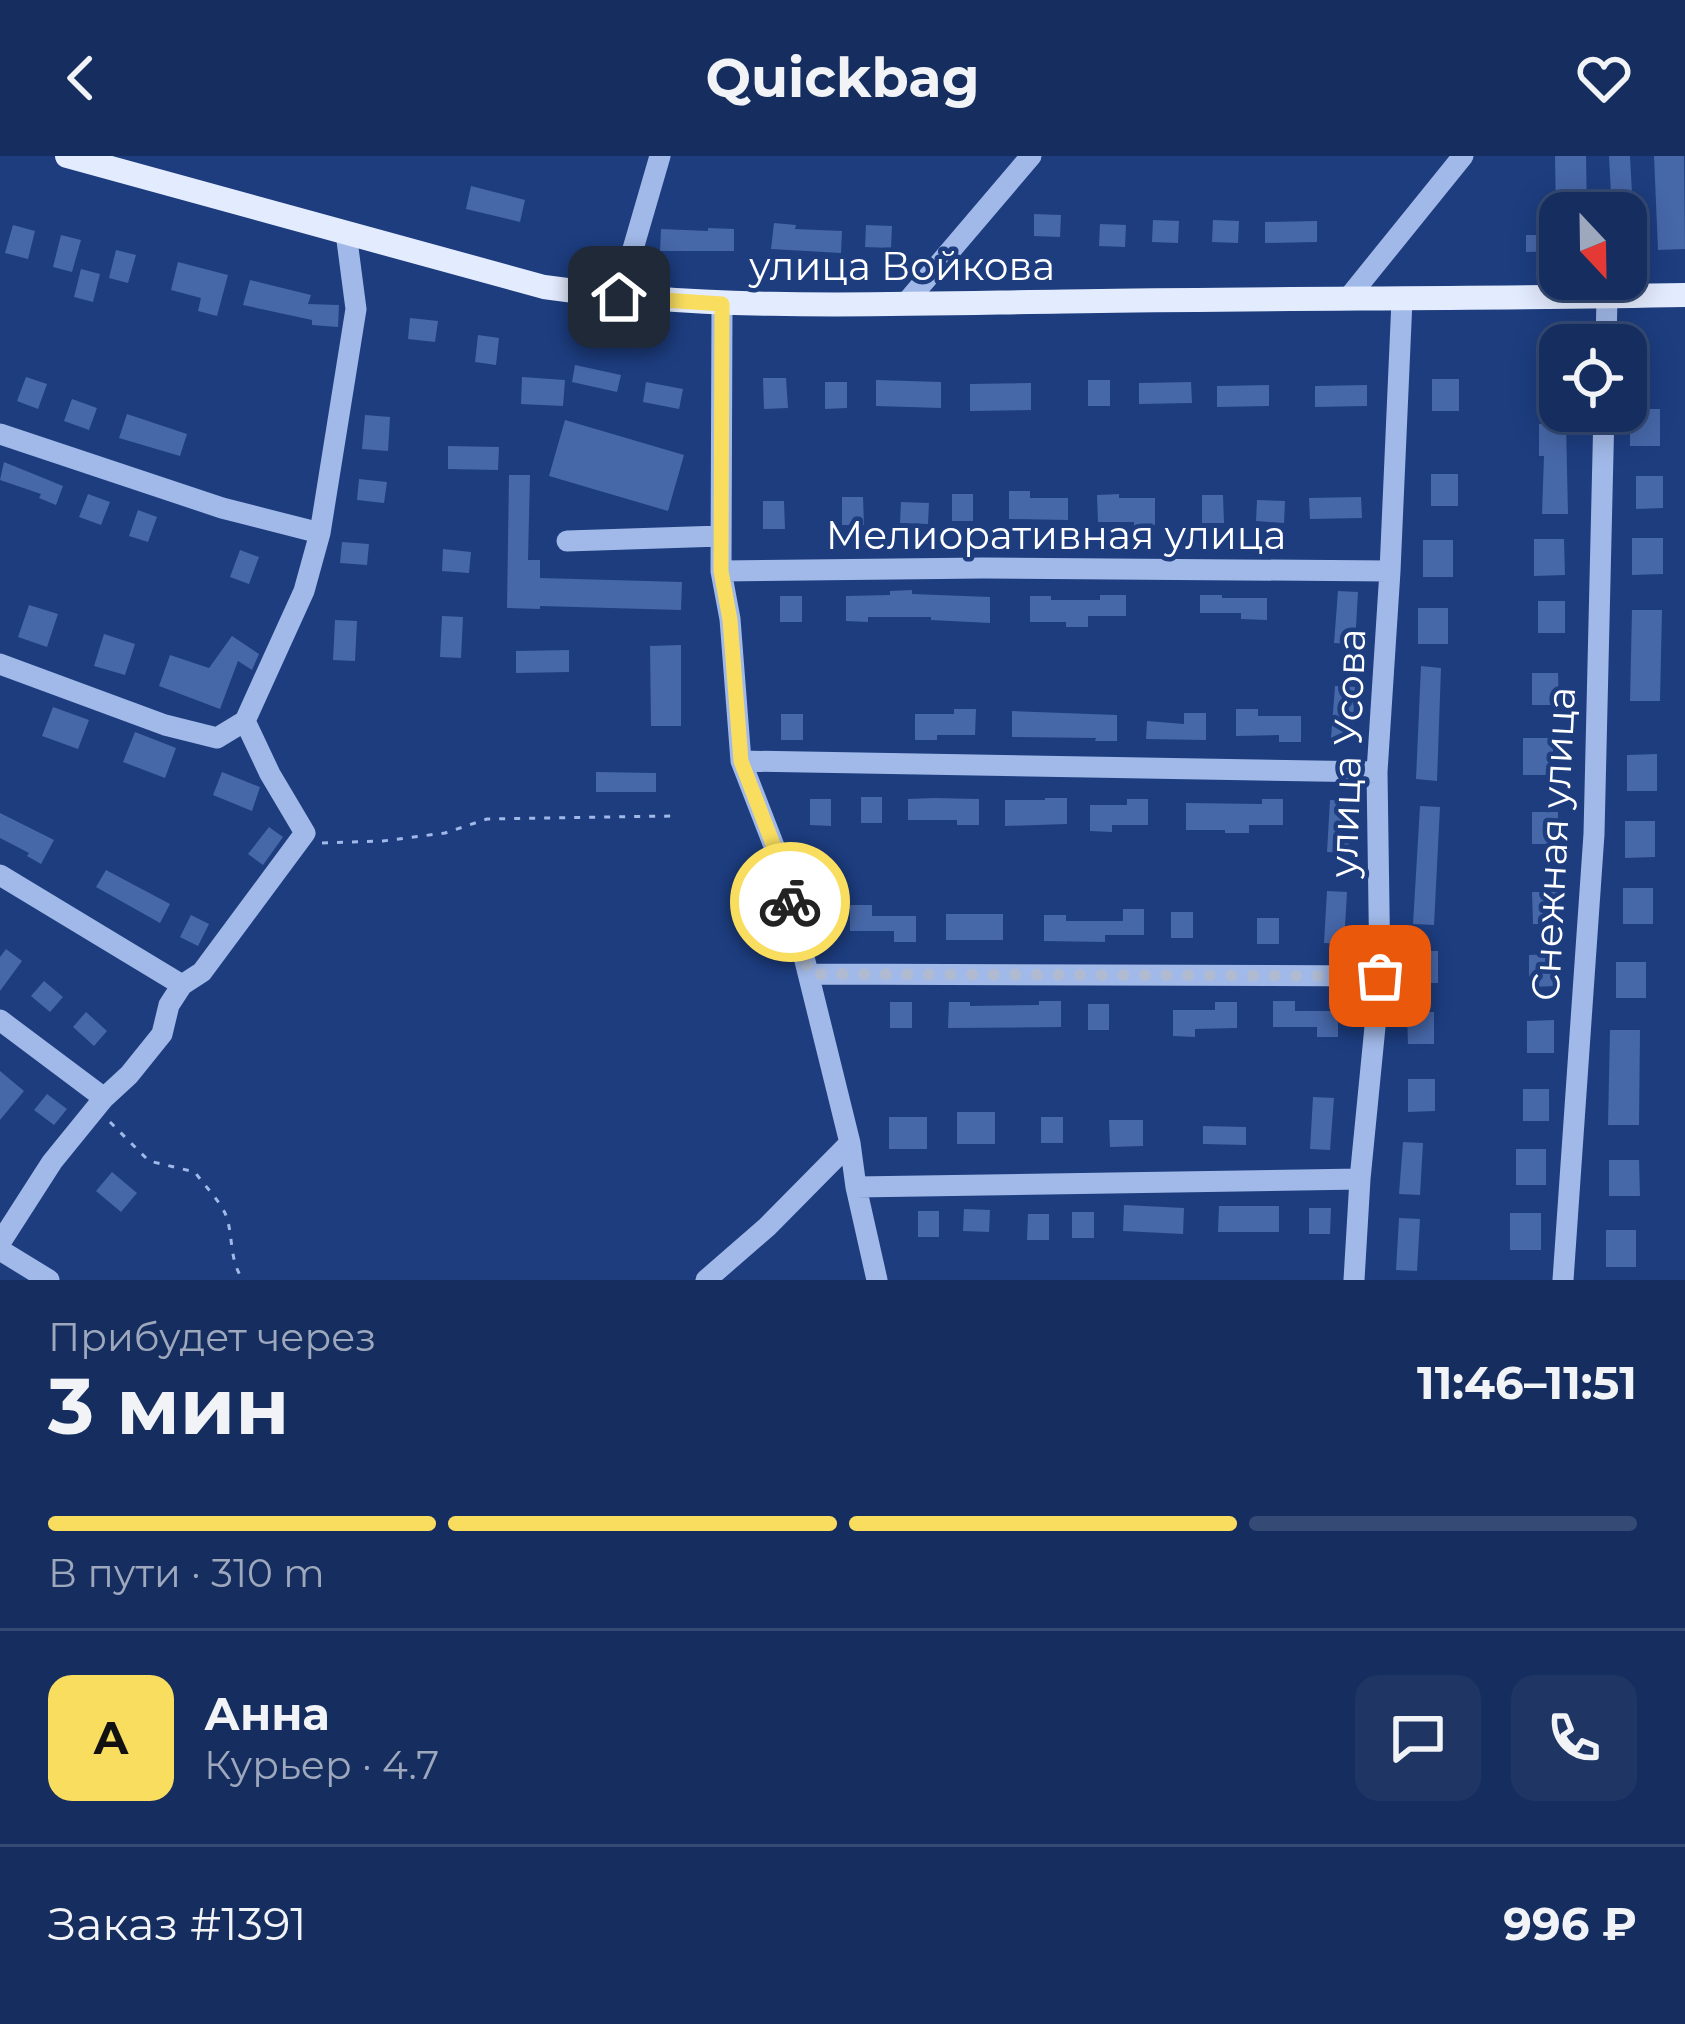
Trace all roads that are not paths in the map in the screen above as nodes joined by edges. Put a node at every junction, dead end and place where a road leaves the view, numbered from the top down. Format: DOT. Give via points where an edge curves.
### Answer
graph roads {
  1 [pos="67,156"];
  2 [pos="660,156"];
  3 [pos="1030,156"];
  4 [pos="1463,156"];
  5 [pos="346,232"];
  6 [pos="1685,295"];
  7 [pos="1647,296"];
  8 [pos="619,297"];
  9 [pos="1349,297"];
  10 [pos="1539,298"];
  11 [pos="1402,300"];
  12 [pos="722,304"];
  13 [pos="905,304"];
  14 [pos="1604,432"];
  15 [pos="0,434"];
  16 [pos="320,533"];
  17 [pos="722,536"];
  18 [pos="568,541"];
  19 [pos="721,571"];
  20 [pos="1390,571"];
  21 [pos="0,664"];
  22 [pos="245,721"];
  23 [pos="741,761"];
  24 [pos="1377,772"];
  25 [pos="0,875"];
  26 [pos="809,974"];
  27 [pos="1380,976"];
  28 [pos="182,985"];
  29 [pos="0,1020"];
  30 [pos="100,1103"];
  31 [pos="850,1144"];
  32 [pos="1360,1179"];
  33 [pos="856,1187"];
  34 [pos="0,1247"];
  35 [pos="49,1280"];
  36 [pos="706,1280"];
  37 [pos="877,1280"];
  38 [pos="1354,1280"];
  39 [pos="1563,1280"];
  1 -- 5 [label="main road, улица Войкова"];
  2 -- 8 [label="street"];
  3 -- 13 [label="street"];
  4 -- 9 [label="street"];
  5 -- 8 [label="main road, улица Войкова" via="544,286"];
  5 -- 16 [label="street" via="356,309"];
  6 -- 7 [label="main road, улица Войкова"];
  8 -- 12 [label="main road, улица Войкова"];
  9 -- 11 [label="main road, улица Войкова"];
  9 -- 13 [label="main road, улица Войкова"];
  10 -- 11 [label="main road, улица Войкова"];
  11 -- 20 [label="street, улица Усова"];
  12 -- 13 [label="main road, улица Войкова"];
  12 -- 17 [label="street"];
  14 -- 39 [label="street, Снежная улица" via="1594,834"];
  15 -- 16 [label="street"];
  16 -- 22 [label="street" via="304,591"];
  17 -- 18 [label="street"];
  17 -- 19 [label="street"];
  19 -- 20 [label="street, Мелиоративная улица"];
  19 -- 23 [label="street"];
  20 -- 24 [label="street, улица Усова"];
  21 -- 22 [label="street" via="217,738"];
  22 -- 28 [label="street" via="305,833 202,972"];
  23 -- 24 [label="street"];
  23 -- 26 [label="street" via="781,865"];
  24 -- 27 [label="street, улица Усова"];
  25 -- 28 [label="street"];
  26 -- 27 [label="street"];
  26 -- 31 [label="street"];
  27 -- 32 [label="street, улица Усова"];
  28 -- 30 [label="street" via="162,1034"];
  29 -- 30 [label="street"];
  30 -- 34 [label="street"];
  31 -- 33 [label="street"];
  31 -- 36 [label="street"];
  32 -- 33 [label="street"];
  32 -- 38 [label="street, улица Усова"];
  33 -- 37 [label="street"];
  34 -- 35 [label="street"];
}
